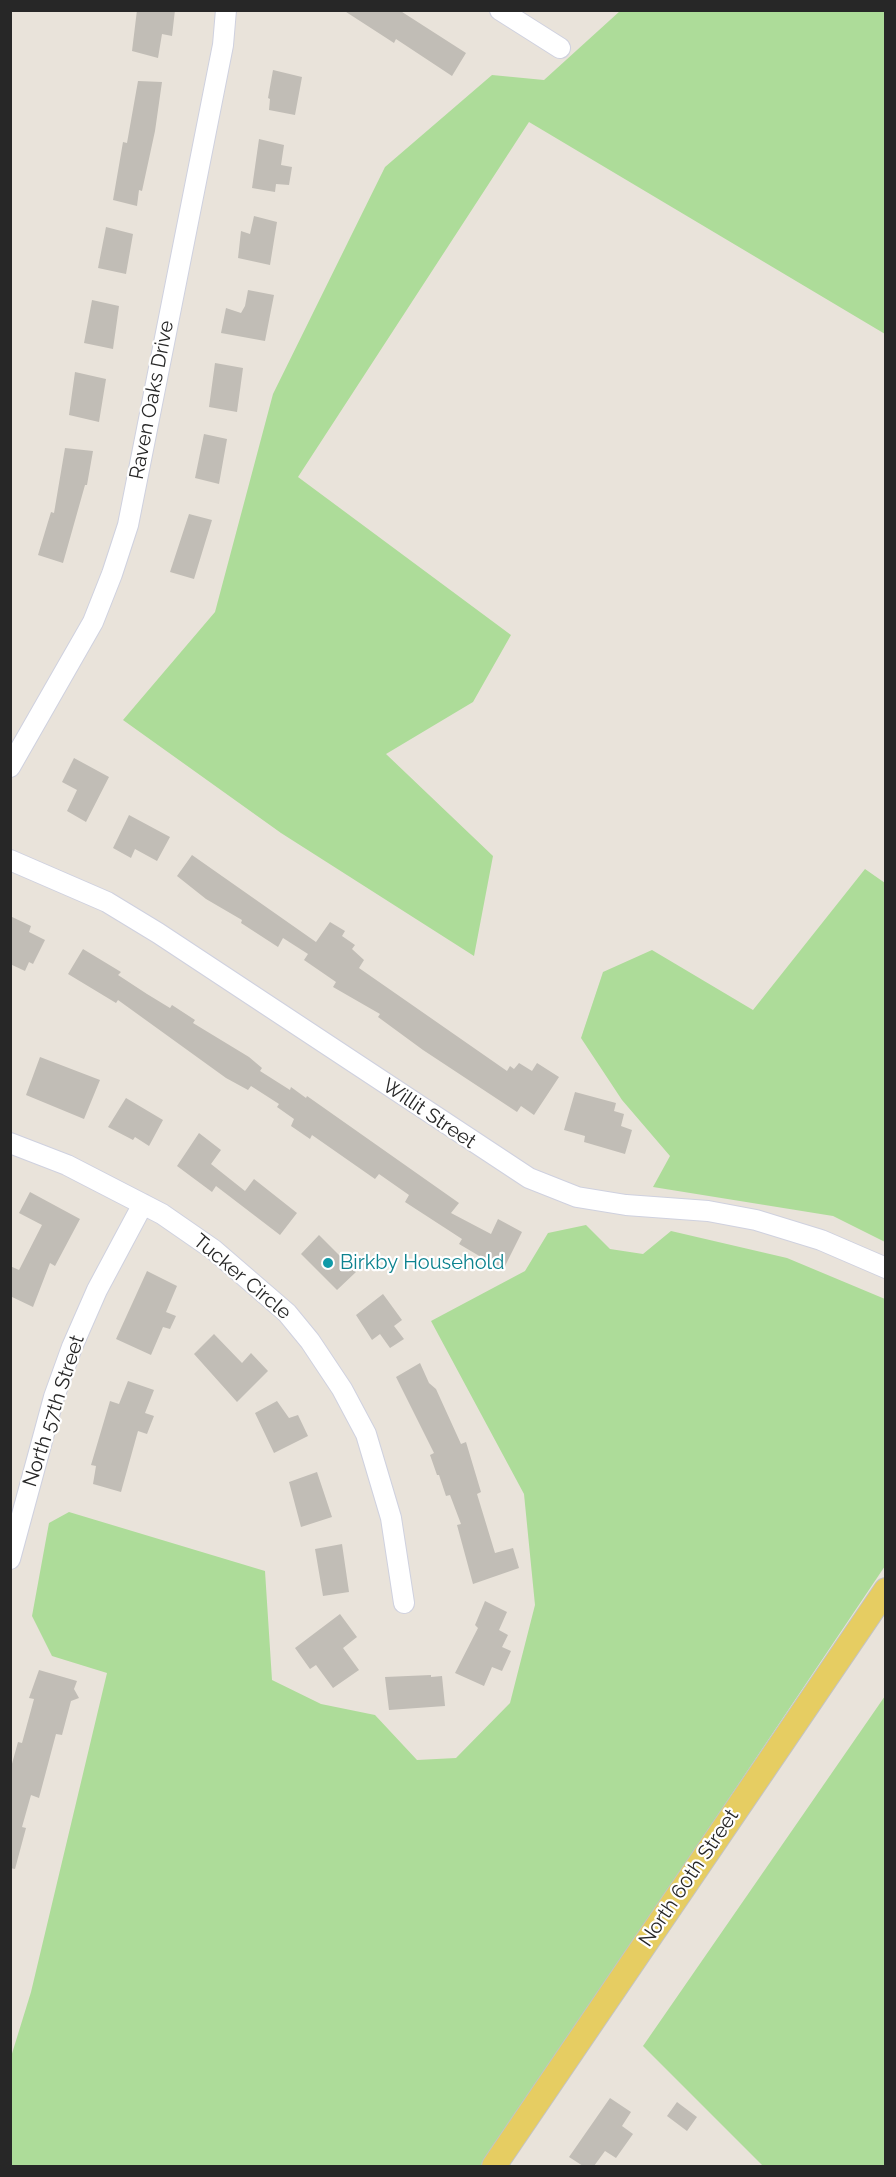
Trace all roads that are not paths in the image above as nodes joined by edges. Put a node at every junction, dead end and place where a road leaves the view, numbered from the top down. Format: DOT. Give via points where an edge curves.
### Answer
graph roads {
  1 [pos="226,10"];
  2 [pos="501,10"];
  3 [pos="561,48"];
  4 [pos="10,767"];
  5 [pos="10,860"];
  6 [pos="10,1143"];
  7 [pos="143,1204"];
  8 [pos="885,1268"];
  9 [pos="10,1559"];
  10 [pos="885,1590"];
  11 [pos="404,1603"];
  12 [pos="494,2166"];
  1 -- 4 [label="street, Raven Oaks Drive" via="223,45 128,525 93,622"];
  2 -- 3 [label="street"];
  5 -- 8 [label="street, Willit Street" via="107,902 158,933 528,1178 577,1197 756,1220 821,1240"];
  6 -- 7 [label="street, Tucker Circle" via="67,1165"];
  7 -- 9 [label="street, North 57th Street" via="72,1347 54,1397"];
  7 -- 11 [label="street, Tucker Circle" via="214,1250 269,1295 310,1341 342,1389 366,1434 383,1485"];
  10 -- 12 [label="main road, North 60th Street"];
}
